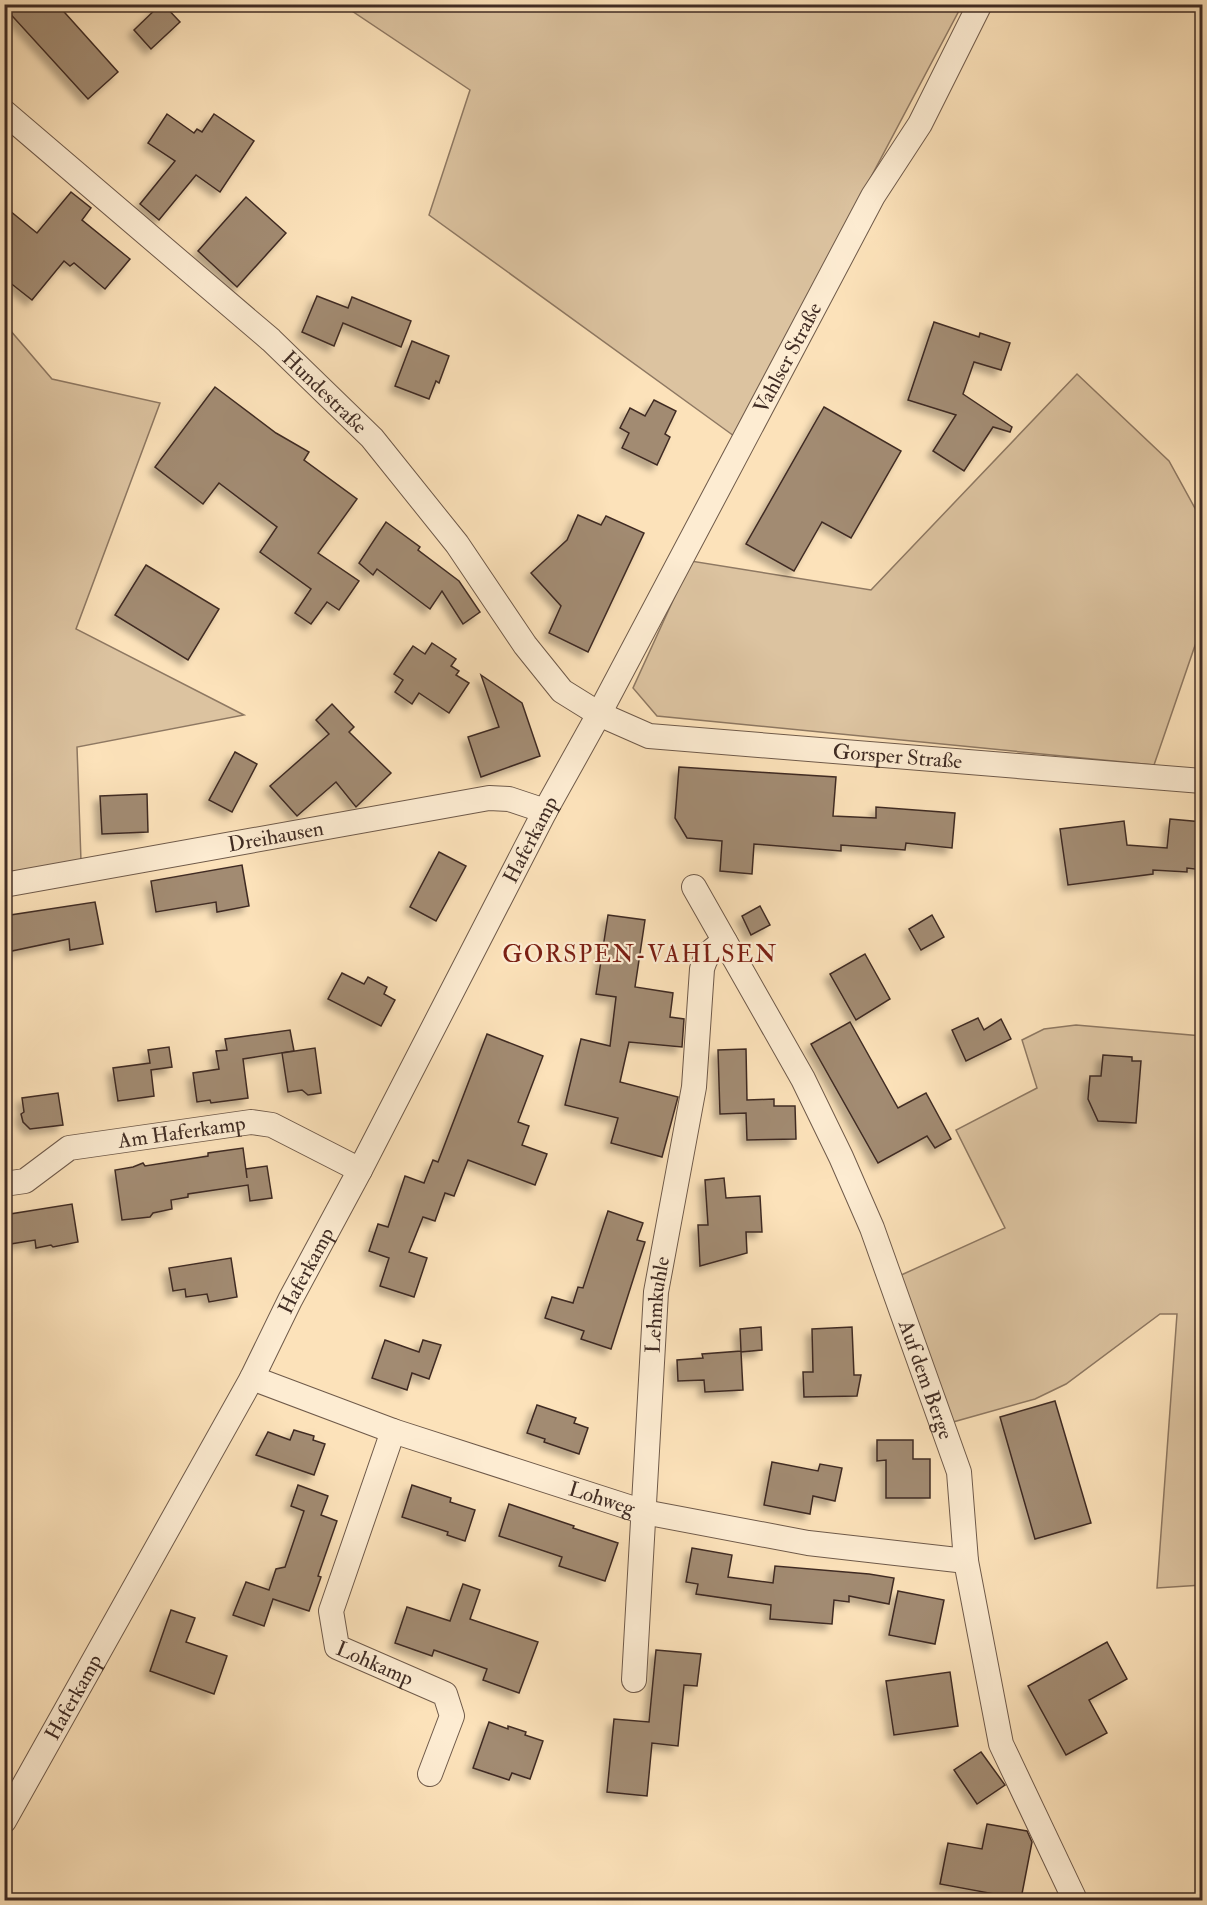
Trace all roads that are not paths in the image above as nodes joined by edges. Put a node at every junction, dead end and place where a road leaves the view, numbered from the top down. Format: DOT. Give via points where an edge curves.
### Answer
graph roads {
  1 [pos="980,4"];
  2 [pos="4,112"];
  3 [pos="599,714"];
  4 [pos="1203,781"];
  5 [pos="545,811"];
  6 [pos="4,885"];
  7 [pos="694,887"];
  8 [pos="725,942"];
  9 [pos="360,1170"];
  10 [pos="4,1184"];
  11 [pos="252,1378"];
  12 [pos="393,1431"];
  13 [pos="644,1512"];
  14 [pos="966,1561"];
  15 [pos="634,1680"];
  16 [pos="430,1774"];
  17 [pos="4,1821"];
  18 [pos="1075,1900"];
  1 -- 3 [label="street, Vahlser Straße" via="920,124 873,196"];
  2 -- 3 [label="street, Hundestraße" via="271,340 372,438 457,544 525,645 562,691"];
  3 -- 4 [label="street, Gorsper Straße" via="649,736"];
  3 -- 5 [label="street, Haferkamp"];
  5 -- 6 [label="street, Dreihausen" via="510,799 489,798"];
  5 -- 9 [label="street, Haferkamp"];
  7 -- 8 [label="street, Auf dem Berge"];
  8 -- 13 [label="street, Lehmkuhle" via="706,956 702,969 694,1087 656,1292"];
  8 -- 14 [label="street, Auf dem Berge" via="803,1080 872,1228 959,1472"];
  9 -- 10 [label="street, Am Haferkamp" via="272,1125 252,1122 69,1148 25,1181"];
  9 -- 11 [label="street, Haferkamp"];
  11 -- 12 [label="street, Lohweg"];
  11 -- 17 [label="street, Haferkamp"];
  12 -- 13 [label="street, Lohweg"];
  12 -- 16 [label="street, Lohkamp" via="331,1611 337,1647 445,1694 452,1716"];
  13 -- 14 [label="street, Lohweg" via="808,1543"];
  13 -- 15 [label="street, Lehmkuhle"];
  14 -- 18 [label="street, Auf dem Berge" via="1001,1744"];
}
